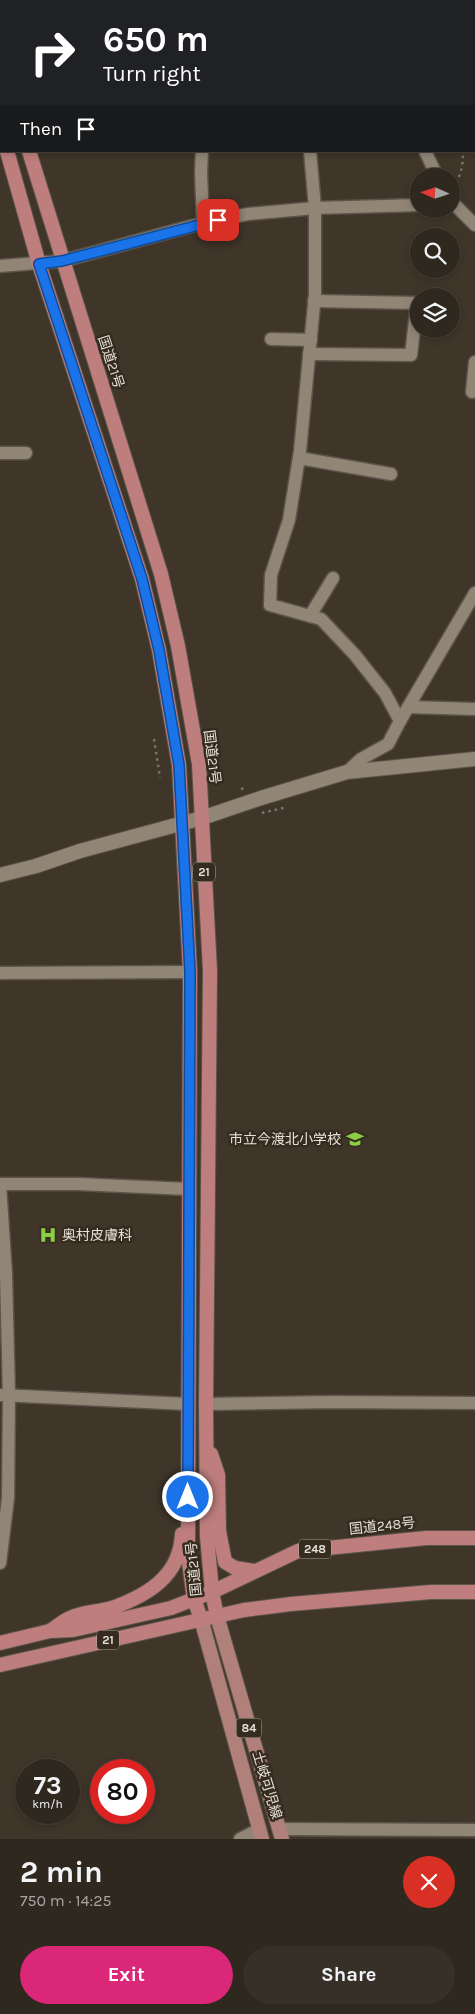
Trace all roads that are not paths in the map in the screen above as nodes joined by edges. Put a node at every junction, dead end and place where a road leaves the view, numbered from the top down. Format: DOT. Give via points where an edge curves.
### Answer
graph roads {
  1 [pos="202,152"];
  2 [pos="310,152"];
  3 [pos="426,152"];
  4 [pos="31,154"];
  5 [pos="5,164"];
  6 [pos="433,168"];
  7 [pos="410,205"];
  8 [pos="315,208"];
  9 [pos="460,211"];
  10 [pos="203,223"];
  11 [pos="475,225"];
  12 [pos="62,261"];
  13 [pos="39,264"];
  14 [pos="0,266"];
  15 [pos="314,301"];
  16 [pos="272,339"];
  17 [pos="311,340"];
  18 [pos="309,354"];
  19 [pos="475,362"];
  20 [pos="472,392"];
  21 [pos="0,453"];
  22 [pos="26,453"];
  23 [pos="299,458"];
  24 [pos="391,474"];
  25 [pos="333,578"];
  26 [pos="475,594"];
  27 [pos="310,616"];
  28 [pos="408,707"];
  29 [pos="475,710"];
  30 [pos="400,721"];
  31 [pos="468,760"];
  32 [pos="347,772"];
  33 [pos="202,818"];
  34 [pos="182,823"];
  35 [pos="0,875"];
  36 [pos="190,972"];
  37 [pos="0,973"];
  38 [pos="0,1184"];
  39 [pos="188,1190"];
  40 [pos="5,1396"];
  41 [pos="187,1404"];
  42 [pos="206,1404"];
  43 [pos="475,1404"];
  44 [pos="207,1444"];
  45 [pos="188,1458"];
  46 [pos="475,1538"];
  47 [pos="0,1563"];
  48 [pos="254,1571"];
  49 [pos="212,1592"];
  50 [pos="475,1592"];
  51 [pos="194,1600"];
  52 [pos="217,1616"];
  53 [pos="201,1619"];
  54 [pos="50,1631"];
  55 [pos="0,1643"];
  56 [pos="0,1665"];
  57 [pos="475,1830"];
  58 [pos="261,1834"];
  59 [pos="281,1834"];
  60 [pos="438,1834"];
  61 [pos="240,1839"];
  1 -- 10 [label="street"];
  2 -- 8 [label="street"];
  3 -- 6 [label="street"];
  4 -- 12 [label="highway, 国道21号 / 21"];
  5 -- 13 [label="highway, 国道21号 / 21"];
  7 -- 8 [label="street"];
  8 -- 10 [label="street" via="248,214"];
  8 -- 15 [label="street"];
  9 -- 11 [label="street"];
  10 -- 12 [label="street"];
  12 -- 13 [label="street"];
  12 -- 33 [label="highway, 国道21号 / 21" via="161,574 178,646 199,764"];
  13 -- 14 [label="street"];
  13 -- 34 [label="highway, 国道21号 / 21" via="142,579 173,728"];
  15 -- 17 [label="street"];
  15 -- 18 [label="street" via="416,303 412,354"];
  16 -- 17 [label="street"];
  17 -- 18 [label="street"];
  18 -- 23 [label="street"];
  19 -- 20 [label="street"];
  21 -- 22 [label="street"];
  23 -- 24 [label="street"];
  23 -- 27 [label="street" via="289,520 271,575 270,605"];
  25 -- 27 [label="street"];
  26 -- 28 [label="street"];
  27 -- 30 [label="street" via="321,619 355,654 385,693"];
  28 -- 29 [label="street"];
  28 -- 30 [label="street"];
  30 -- 32 [label="street" via="388,744 361,759"];
  31 -- 32 [label="street"];
  32 -- 33 [label="street"];
  33 -- 34 [label="street"];
  33 -- 42 [label="highway, 国道21号 / 21" via="210,971"];
  34 -- 35 [label="street"];
  34 -- 36 [label="highway, 国道21号 / 21"];
  36 -- 37 [label="street"];
  36 -- 39 [label="highway, 国道21号 / 21"];
  38 -- 39 [label="street"];
  38 -- 40 [label="street" via="6,1274"];
  39 -- 41 [label="highway, 国道21号 / 21"];
  40 -- 41 [label="street"];
  40 -- 47 [label="street" via="8,1498"];
  41 -- 45 [label="highway, 国道21号 / 21"];
  42 -- 43 [label="street"];
  42 -- 44 [label="highway, 国道21号 / 21"];
  44 -- 48 [label="highway" via="218,1475 219,1531 225,1562 235,1568"];
  44 -- 49 [label="highway, 国道21号 / 21" via="207,1536"];
  45 -- 51 [label="highway, 国道21号 / 21" via="188,1555"];
  45 -- 54 [label="highway" via="184,1468 182,1542 176,1563 165,1579 112,1608 69,1618"];
  46 -- 48 [label="highway, 国道248号 / 248" via="426,1538 298,1551"];
  48 -- 49 [label="highway, 国道248号 / 248"];
  49 -- 51 [label="highway, 21"];
  49 -- 52 [label="highway, 国道21号 / 21"];
  50 -- 52 [label="highway" via="431,1592 291,1604"];
  51 -- 53 [label="highway, 21"];
  51 -- 54 [label="highway, 国道21号 / 21" via="73,1630"];
  52 -- 53 [label="highway, 21"];
  52 -- 59 [label="main road, 土岐可児線 / 84"];
  53 -- 56 [label="highway, 21"];
  53 -- 58 [label="main road, 土岐可児線 / 84"];
  54 -- 55 [label="highway, 国道21号 / 21"];
  57 -- 60 [label="street"];
  58 -- 61 [label="street"];
  59 -- 60 [label="street"];
}
